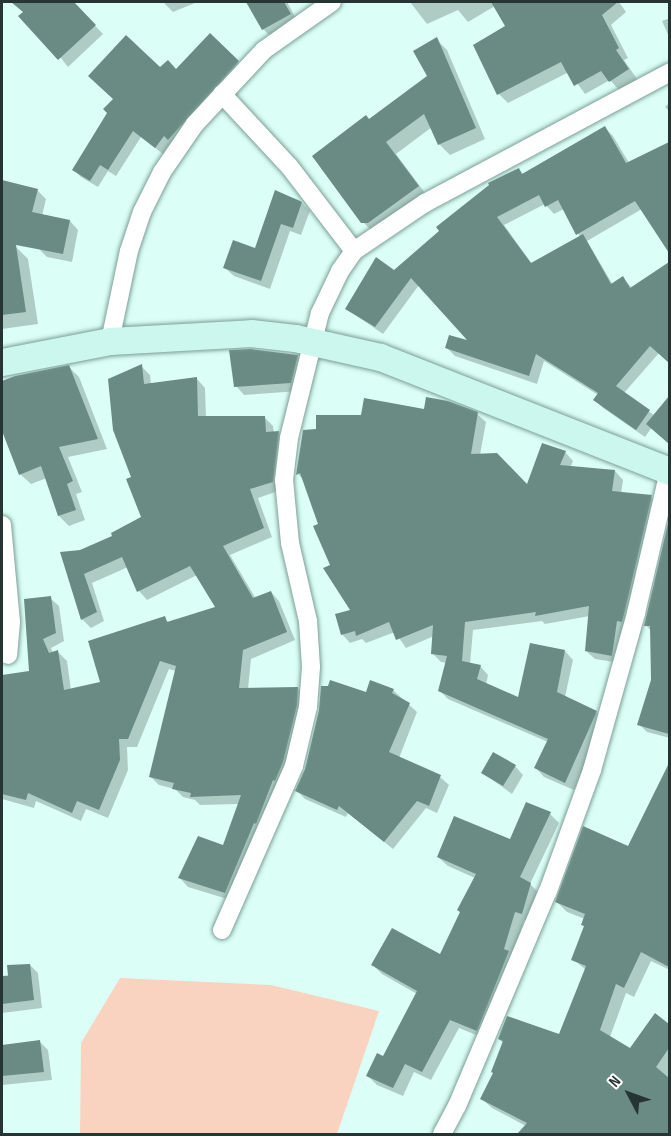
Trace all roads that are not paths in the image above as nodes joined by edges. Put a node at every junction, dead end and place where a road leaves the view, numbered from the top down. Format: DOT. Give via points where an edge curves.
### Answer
graph roads {
  1 [pos="332,2"];
  2 [pos="669,72"];
  3 [pos="222,94"];
  4 [pos="354,251"];
  5 [pos="110,341"];
  6 [pos="315,343"];
  7 [pos="2,362"];
  8 [pos="669,469"];
  9 [pos="2,525"];
  10 [pos="8,655"];
  11 [pos="222,930"];
  12 [pos="442,1134"];
  1 -- 3 [label="street" via="264,50"];
  2 -- 4 [label="street" via="425,203"];
  3 -- 4 [label="street" via="289,166"];
  3 -- 5 [label="street" via="195,124 162,172 142,212 129,250"];
  4 -- 6 [label="street" via="320,313"];
  5 -- 6 [label="street" via="251,333"];
  5 -- 7 [label="street"];
  6 -- 8 [label="street" via="380,357"];
  6 -- 11 [label="street" via="289,438 284,480 290,543 308,621 308,707 294,766"];
  8 -- 12 [label="street" via="636,614 592,770 548,891"];
  9 -- 10 [label="street" via="11,622"];
}
